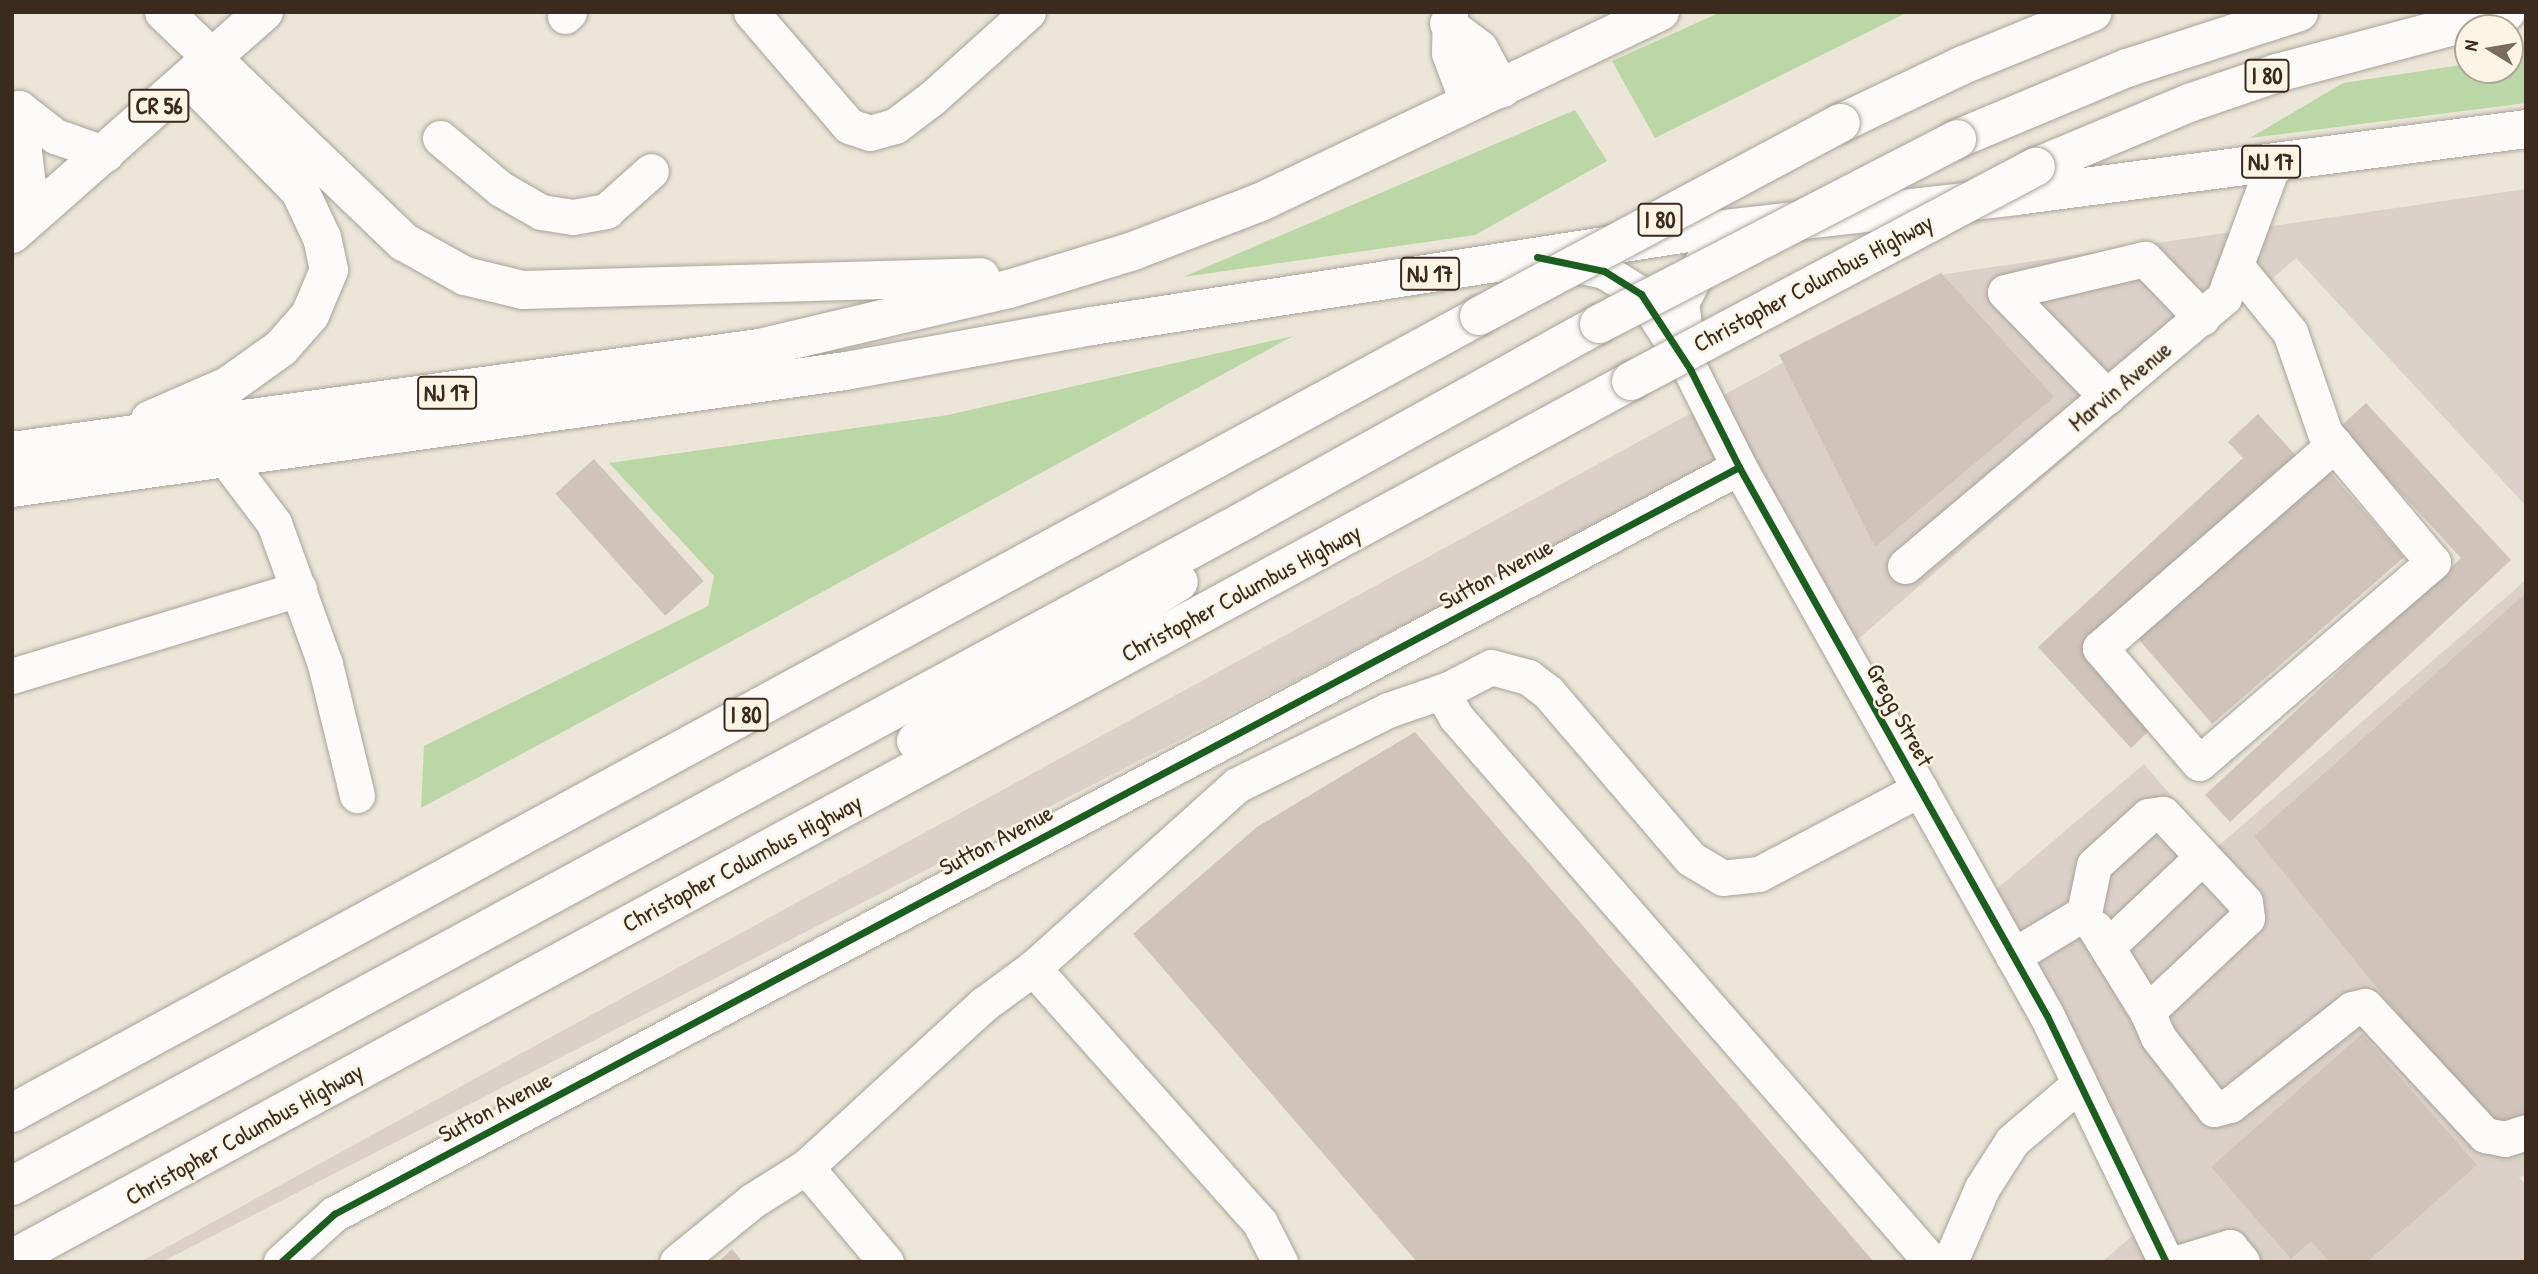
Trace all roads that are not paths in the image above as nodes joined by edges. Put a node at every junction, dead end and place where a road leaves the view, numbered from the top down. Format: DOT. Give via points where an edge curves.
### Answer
graph roads {
  1 [pos="164,12"];
  2 [pos="264,12"];
  3 [pos="751,12"];
  4 [pos="1028,12"];
  5 [pos="2093,12"];
  6 [pos="2299,12"];
  7 [pos="2506,12"];
  8 [pos="1649,15"];
  9 [pos="1449,17"];
  10 [pos="201,69"];
  11 [pos="1502,89"];
  12 [pos="1468,104"];
  13 [pos="2526,130"];
  14 [pos="440,138"];
  15 [pos="106,154"];
  16 [pos="2274,162"];
  17 [pos="651,171"];
  18 [pos="19,228"];
  19 [pos="1733,228"];
  20 [pos="1536,257"];
  21 [pos="2237,267"];
  22 [pos="1053,275"];
  23 [pos="2202,318"];
  24 [pos="1690,369"];
  25 [pos="2107,397"];
  26 [pos="108,438"];
  27 [pos="2334,444"];
  28 [pos="12,451"];
  29 [pos="224,457"];
  30 [pos="1739,467"];
  31 [pos="12,488"];
  32 [pos="1247,519"];
  33 [pos="1905,566"];
  34 [pos="299,589"];
  35 [pos="12,676"];
  36 [pos="1449,689"];
  37 [pos="1920,789"];
  38 [pos="357,795"];
  39 [pos="2203,857"];
  40 [pos="702,883"];
  41 [pos="2084,913"];
  42 [pos="2108,946"];
  43 [pos="2013,956"];
  44 [pos="1033,968"];
  45 [pos="2147,1012"];
  46 [pos="2079,1084"];
  47 [pos="12,1113"];
  48 [pos="2526,1132"];
  49 [pos="806,1167"];
  50 [pos="12,1186"];
  51 [pos="12,1259"];
  52 [pos="1946,1261"];
  53 [pos="281,1262"];
  54 [pos="677,1262"];
  55 [pos="887,1262"];
  56 [pos="1280,1262"];
  57 [pos="2166,1262"];
  58 [pos="2181,1262"];
  59 [pos="2242,1262"];
  1 -- 10 [label="main road"];
  2 -- 10 [label="main road, CR 56"];
  3 -- 4 [label="street" via="849,126 870,133 895,126 932,98"];
  5 -- 47 [label="main road, I 80, bridge" via="1963,65 1841,123"];
  6 -- 32 [label="main road, I 80, bridge" via="2127,68 1958,139 1599,324"];
  7 -- 40 [label="main road, Christopher Columbus Highway / I 80, bridge" via="2277,73 2189,103 2036,167"];
  8 -- 11 [label="main road, NJ 17"];
  9 -- 11 [label="street" via="1480,48"];
  9 -- 12 [label="street" via="1449,53"];
  10 -- 15 [label="main road, CR 56"];
  10 -- 22 [label="main road" via="404,242 465,276 523,290"];
  10 -- 26 [label="main road" via="300,191 322,238 329,270 310,315 281,348 228,386"];
  11 -- 12 [label="main road, NJ 17"];
  12 -- 22 [label="main road, NJ 17" via="1263,201"];
  13 -- 16 [label="main road, NJ 17"];
  14 -- 17 [label="street" via="501,189 552,214 573,217 606,211"];
  15 -- 18 [label="main road, CR 56"];
  15 -- 18 [label="street" via="55,136 19,108 30,203"];
  16 -- 19 [label="main road, NJ 17"];
  16 -- 21 [label="street, Marvin Avenue"];
  19 -- 20 [label="main road, NJ 17"];
  19 -- 24 [label="street, Gregg Street" via="1702,261 1681,303"];
  20 -- 24 [label="street, Gregg Street" via="1604,271 1641,294"];
  20 -- 29 [label="main road, NJ 17" via="1092,326 846,371"];
  21 -- 23 [label="street, Marvin Avenue" via="2224,298"];
  21 -- 27 [label="street" via="2290,332 2325,433"];
  22 -- 26 [label="main road, NJ 17" via="758,348"];
  23 -- 25 [label="street, Marvin Avenue"];
  23 -- 25 [label="street" via="2144,259 2005,292"];
  24 -- 30 [label="street, Gregg Street"];
  25 -- 33 [label="street, Marvin Avenue"];
  26 -- 28 [label="main road, NJ 17"];
  27 -- 27 [label="street" via="2433,562 2199,763 2100,648"];
  29 -- 31 [label="main road, NJ 17"];
  29 -- 34 [label="street" via="274,523"];
  30 -- 37 [label="street, Gregg Street"];
  30 -- 53 [label="street, Sutton Avenue" via="334,1214"];
  32 -- 40 [label="main road" via="1176,584 844,785"];
  32 -- 50 [label="main road, I 80"];
  34 -- 35 [label="street"];
  34 -- 38 [label="street" via="325,664"];
  36 -- 37 [label="street" via="1491,667 1528,677 1548,692 1691,859 1723,878 1759,874"];
  36 -- 44 [label="street" via="1388,710 1237,785"];
  36 -- 52 [label="street" via="1447,701 1456,717 1928,1258"];
  37 -- 43 [label="street, Gregg Street"];
  39 -- 41 [label="street" via="2163,814 2148,816 2094,865"];
  39 -- 42 [label="street"];
  39 -- 45 [label="street" via="2245,902 2247,918"];
  40 -- 51 [label="main road, Christopher Columbus Highway / I 80"];
  41 -- 42 [label="street"];
  41 -- 43 [label="street"];
  42 -- 45 [label="street"];
  43 -- 46 [label="street, Gregg Street"];
  44 -- 49 [label="street" via="984,1004"];
  44 -- 56 [label="street" via="1260,1223"];
  45 -- 48 [label="street" via="2158,1037 2214,1109 2230,1105 2352,1009 2365,1006 2485,1135 2505,1139"];
  46 -- 52 [label="street" via="2012,1141 1982,1188"];
  46 -- 57 [label="street, Gregg Street"];
  49 -- 54 [label="street" via="752,1201"];
  49 -- 55 [label="street"];
  58 -- 59 [label="street" via="2230,1247"];
}
